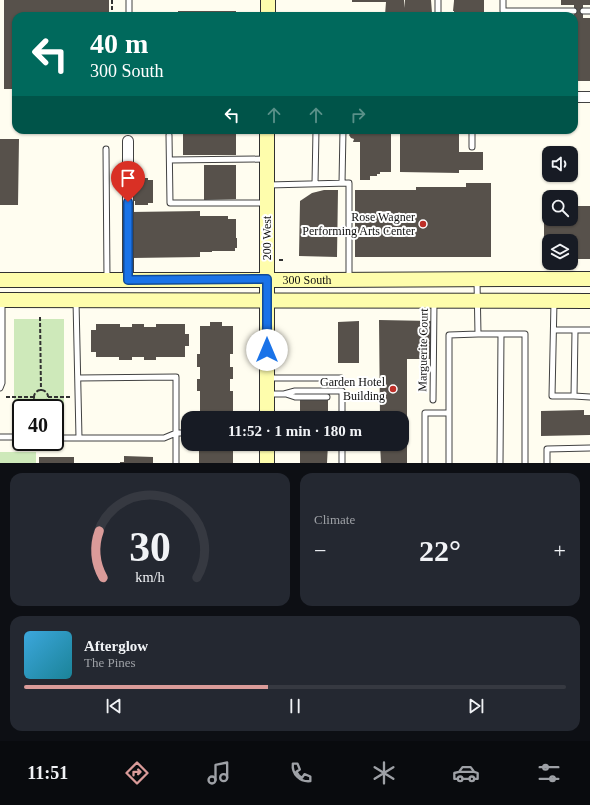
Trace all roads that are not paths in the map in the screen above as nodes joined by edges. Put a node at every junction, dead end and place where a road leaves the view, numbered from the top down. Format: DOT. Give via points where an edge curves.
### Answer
graph roads {
  1 [pos="129,0"];
  2 [pos="268,0"];
  3 [pos="438,0"];
  4 [pos="503,0"];
  5 [pos="574,11"];
  6 [pos="584,11"];
  7 [pos="590,11"];
  8 [pos="129,12"];
  9 [pos="268,12"];
  10 [pos="438,12"];
  11 [pos="578,97"];
  12 [pos="590,97"];
  13 [pos="169,134"];
  14 [pos="267,134"];
  15 [pos="316,134"];
  16 [pos="343,134"];
  17 [pos="472,134"];
  18 [pos="128,141"];
  19 [pos="472,147"];
  20 [pos="106,149"];
  21 [pos="170,160"];
  22 [pos="267,160"];
  23 [pos="315,183"];
  24 [pos="342,183"];
  25 [pos="267,185"];
  26 [pos="267,203"];
  27 [pos="267,279"];
  28 [pos="477,279"];
  29 [pos="590,279"];
  30 [pos="0,280"];
  31 [pos="107,280"];
  32 [pos="128,280"];
  33 [pos="349,280"];
  34 [pos="1,300"];
  35 [pos="76,300"];
  36 [pos="266,300"];
  37 [pos="590,300"];
  38 [pos="434,301"];
  39 [pos="478,301"];
  40 [pos="554,301"];
  41 [pos="554,330"];
  42 [pos="590,330"];
  43 [pos="575,331"];
  44 [pos="478,334"];
  45 [pos="501,334"];
  46 [pos="78,378"];
  47 [pos="267,378"];
  48 [pos="341,378"];
  49 [pos="0,388"];
  50 [pos="267,394"];
  51 [pos="286,394"];
  52 [pos="574,396"];
  53 [pos="327,397"];
  54 [pos="590,397"];
  55 [pos="433,400"];
  56 [pos="267,411"];
  57 [pos="342,411"];
  58 [pos="449,413"];
  59 [pos="176,433"];
  60 [pos="181,433"];
  61 [pos="0,437"];
  62 [pos="12,437"];
  63 [pos="64,438"];
  64 [pos="79,438"];
  65 [pos="590,448"];
  66 [pos="267,451"];
  67 [pos="342,451"];
  68 [pos="176,463"];
  69 [pos="267,463"];
  70 [pos="342,463"];
  71 [pos="425,463"];
  72 [pos="449,463"];
  73 [pos="500,463"];
  74 [pos="525,463"];
  75 [pos="547,463"];
  1 -- 8 [label="lane"];
  2 -- 9 [label="street"];
  3 -- 10 [label="lane"];
  4 -- 5 [label="lane" via="503,10"];
  6 -- 7 [label="lane"];
  11 -- 12 [label="street"];
  13 -- 21 [label="lane"];
  14 -- 22 [label="street, 200 West"];
  15 -- 23 [label="lane"];
  16 -- 24 [label="lane"];
  17 -- 19 [label="lane"];
  18 -- 32 [label="street"];
  20 -- 31 [label="lane"];
  21 -- 22 [label="lane"];
  21 -- 26 [label="lane" via="170,203"];
  22 -- 25 [label="street, 200 West"];
  23 -- 24 [label="lane"];
  23 -- 25 [label="lane"];
  24 -- 33 [label="lane" via="349,183"];
  25 -- 26 [label="street, 200 West"];
  26 -- 27 [label="street, 200 West"];
  27 -- 32 [label="street, 300 South"];
  27 -- 33 [label="street, 300 South"];
  27 -- 36 [label="street, 200 West"];
  28 -- 29 [label="street, 300 South"];
  28 -- 33 [label="street, 300 South"];
  28 -- 39 [label="lane"];
  30 -- 31 [label="street, 300 South"];
  31 -- 32 [label="street, 300 South"];
  34 -- 35 [label="street, 300 South"];
  34 -- 49 [label="lane"];
  35 -- 36 [label="street, 300 South"];
  35 -- 46 [label="lane"];
  36 -- 38 [label="street, 300 South"];
  36 -- 47 [label="street, 200 West"];
  37 -- 40 [label="street, 300 South"];
  38 -- 39 [label="street, 300 South"];
  38 -- 55 [label="lane, Marguerite Court"];
  39 -- 40 [label="street, 300 South"];
  39 -- 44 [label="lane"];
  40 -- 41 [label="lane"];
  41 -- 43 [label="lane"];
  41 -- 52 [label="lane" via="552,396"];
  42 -- 43 [label="lane"];
  43 -- 52 [label="lane"];
  44 -- 45 [label="lane"];
  44 -- 58 [label="lane" via="449,335"];
  45 -- 73 [label="lane"];
  45 -- 74 [label="lane" via="525,334"];
  46 -- 59 [label="lane" via="176,377"];
  46 -- 64 [label="lane"];
  47 -- 48 [label="lane"];
  47 -- 50 [label="street, 200 West"];
  50 -- 51 [label="lane"];
  50 -- 56 [label="street, 200 West"];
  51 -- 53 [label="lane" via="295,397"];
  51 -- 57 [label="lane" via="295,391 342,391"];
  52 -- 54 [label="lane"];
  58 -- 71 [label="lane" via="425,413"];
  58 -- 72 [label="lane"];
  59 -- 60 [label="lane"];
  59 -- 64 [label="lane" via="164,438"];
  59 -- 68 [label="lane"];
  61 -- 62 [label="lane"];
  63 -- 64 [label="lane"];
  65 -- 75 [label="lane" via="547,449"];
  66 -- 69 [label="street"];
  67 -- 70 [label="lane"];
}
